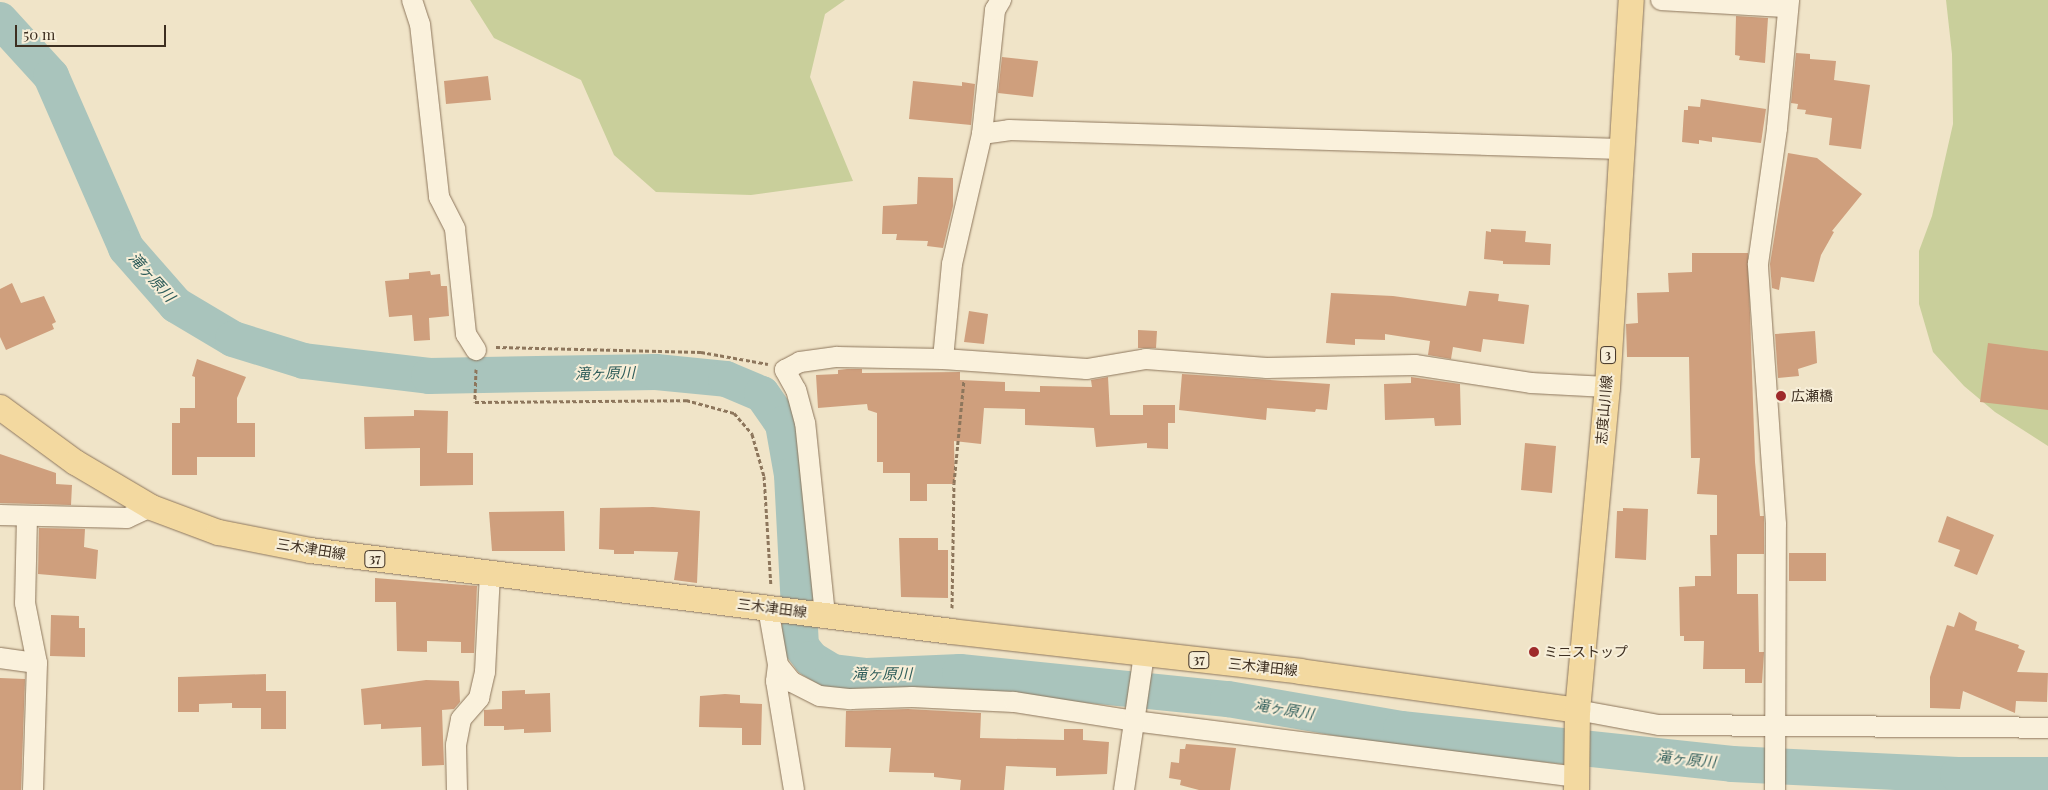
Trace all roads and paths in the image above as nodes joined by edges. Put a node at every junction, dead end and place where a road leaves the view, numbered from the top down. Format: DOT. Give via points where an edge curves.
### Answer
graph roads {
  1 [pos="412,0"];
  2 [pos="1000,0"];
  3 [pos="1631,0"];
  4 [pos="1661,0"];
  5 [pos="1789,4"];
  6 [pos="982,134"];
  7 [pos="1621,149"];
  8 [pos="476,354"];
  9 [pos="943,359"];
  10 [pos="966,361"];
  11 [pos="785,370"];
  12 [pos="1606,387"];
  13 [pos="0,407"];
  14 [pos="151,507"];
  15 [pos="0,515"];
  16 [pos="27,517"];
  17 [pos="490,574"];
  18 [pos="776,608"];
  19 [pos="822,614"];
  20 [pos="951,631"];
  21 [pos="0,658"];
  22 [pos="1142,660"];
  23 [pos="37,663"];
  24 [pos="778,666"];
  25 [pos="1135,715"];
  26 [pos="1578,720"];
  27 [pos="1774,727"];
  28 [pos="2048,728"];
  29 [pos="1577,779"];
  30 [pos="33,790"];
  31 [pos="457,790"];
  32 [pos="794,790"];
  33 [pos="1124,790"];
  34 [pos="1775,790"];
  1 -- 8 [label="street" via="420,24 438,197 455,229 466,334"];
  2 -- 6 [label="street" via="995,10"];
  3 -- 7 [label="main road, 志度山川線 / 3"];
  4 -- 5 [label="street"];
  5 -- 27 [label="street" via="1777,128 1758,264 1776,524"];
  6 -- 7 [label="street" via="1009,130"];
  6 -- 9 [label="street" via="952,264"];
  7 -- 12 [label="main road, 志度山川線 / 3"];
  8 -- 11 [label="path" via="499,347 701,352 758,360"];
  8 -- 18 [label="path" via="475,402 686,400 734,413 752,434 764,476 771,582"];
  9 -- 10 [label="street"];
  9 -- 11 [label="street" via="838,357 800,362"];
  10 -- 12 [label="street" via="1087,369 1146,359 1267,368 1415,365 1531,382"];
  10 -- 20 [label="path" via="954,483"];
  11 -- 19 [label="street" via="796,390 805,423"];
  12 -- 26 [label="main road, 志度山川線 / 3"];
  13 -- 14 [label="main road, 三木津田線 / 37" via="75,462"];
  14 -- 16 [label="street" via="127,518"];
  14 -- 17 [label="main road, 三木津田線 / 37" via="218,532 310,550"];
  15 -- 16 [label="street"];
  16 -- 23 [label="street" via="25,603"];
  17 -- 18 [label="main road, 三木津田線 / 37"];
  17 -- 31 [label="street" via="485,672 479,698 461,719 456,745"];
  18 -- 19 [label="main road, 三木津田線 / 37"];
  18 -- 24 [label="street"];
  19 -- 20 [label="main road, 三木津田線 / 37"];
  20 -- 22 [label="main road, 三木津田線 / 37"];
  21 -- 23 [label="street"];
  22 -- 25 [label="street"];
  22 -- 26 [label="main road, 三木津田線 / 37" via="1427,687"];
  23 -- 30 [label="street"];
  24 -- 25 [label="street" via="792,682 820,696 1014,702"];
  24 -- 32 [label="street" via="776,681"];
  25 -- 29 [label="street"];
  25 -- 33 [label="street"];
  26 -- 27 [label="street"];
  26 -- 29 [label="main road, 志度山川線 / 3"];
  27 -- 28 [label="street"];
  27 -- 34 [label="street"];
}
